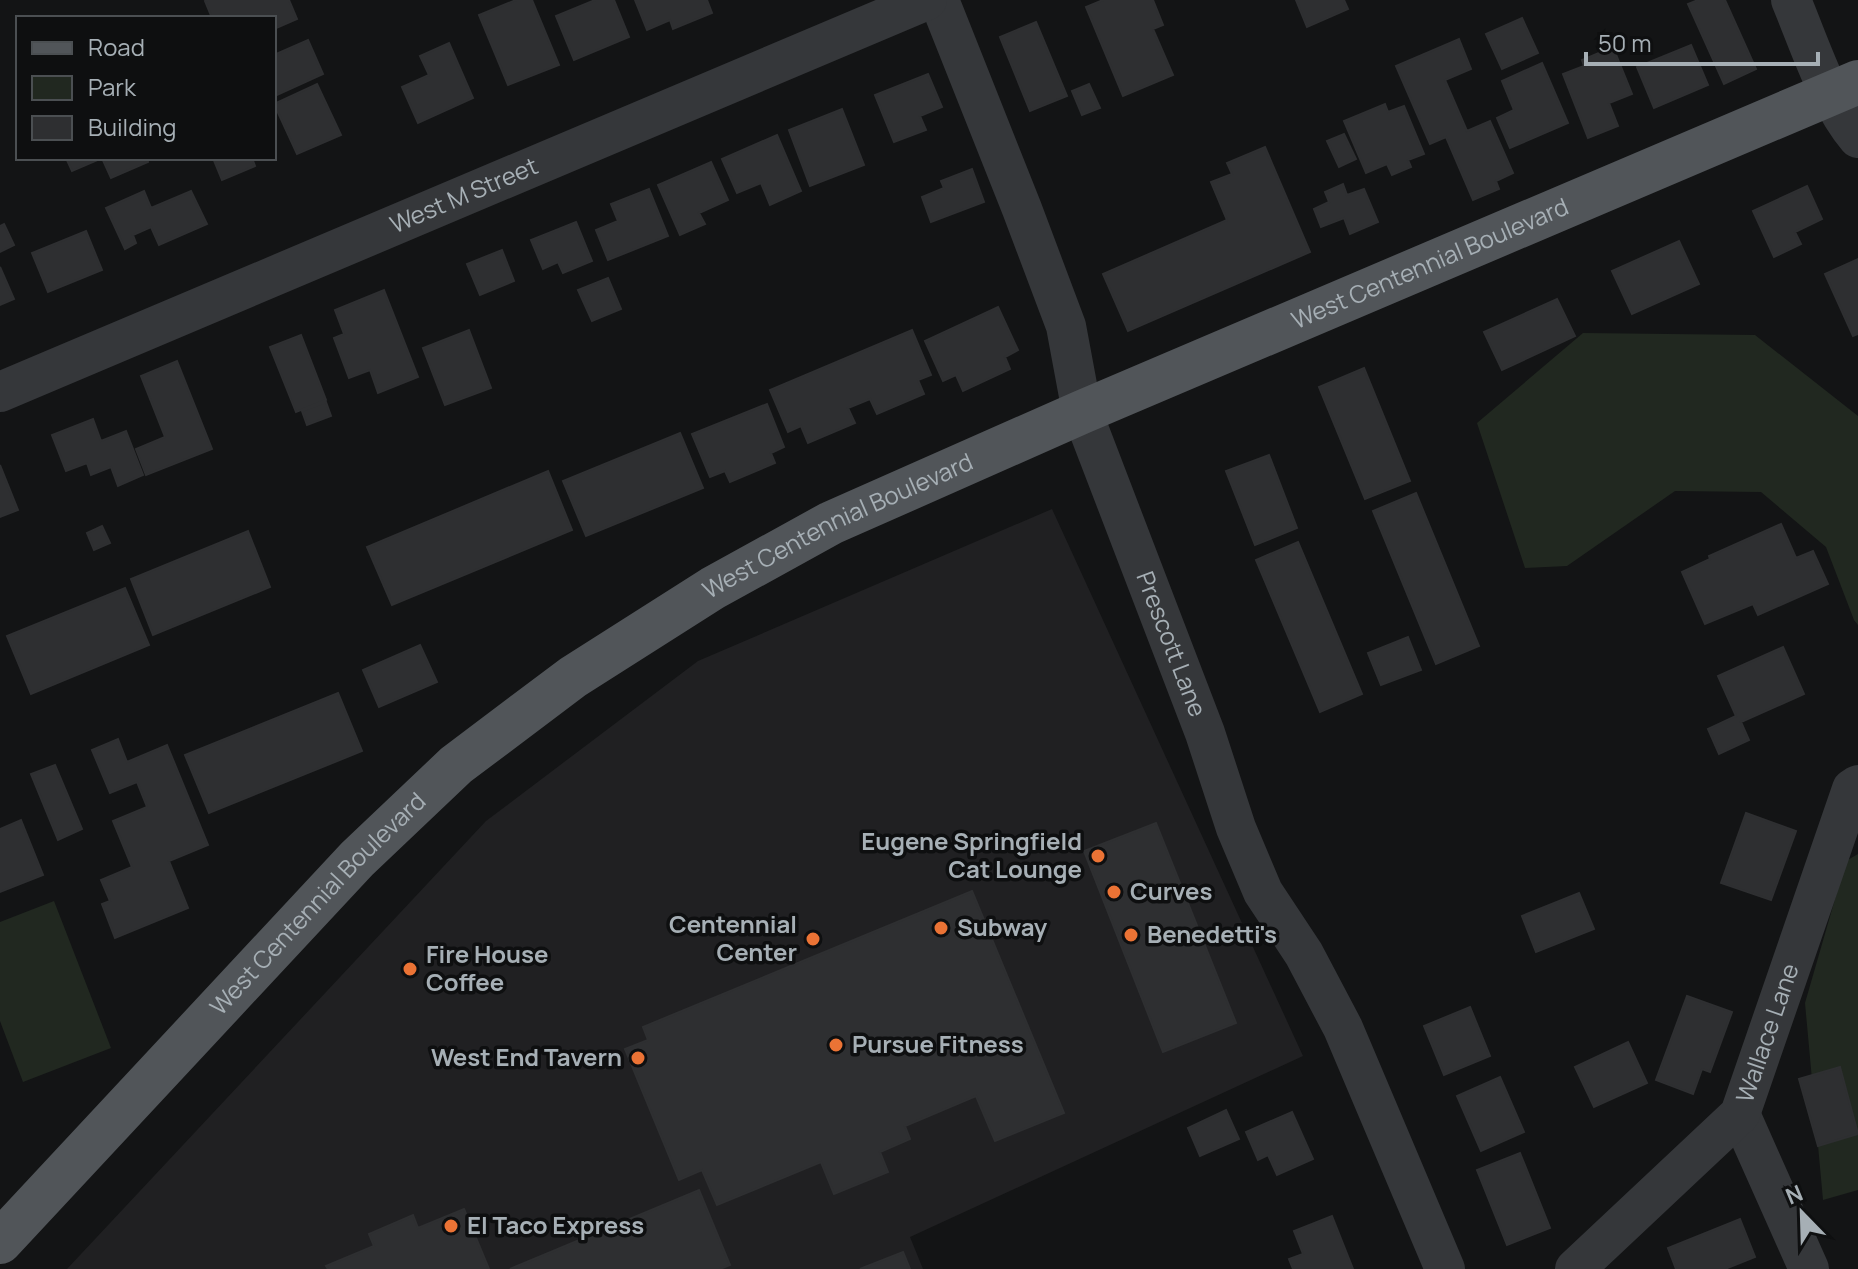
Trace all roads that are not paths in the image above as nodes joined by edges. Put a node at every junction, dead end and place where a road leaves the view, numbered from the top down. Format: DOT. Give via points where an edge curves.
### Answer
graph roads {
  1 [pos="927,0"];
  2 [pos="939,0"];
  3 [pos="1791,0"];
  4 [pos="1844,88"];
  5 [pos="1858,138"];
  6 [pos="0,392"];
  7 [pos="1082,412"];
  8 [pos="1858,785"];
  9 [pos="1740,1114"];
  10 [pos="0,1242"];
  11 [pos="1445,1269"];
  12 [pos="1575,1269"];
  13 [pos="1809,1269"];
  1 -- 6 [label="street, West M Street"];
  2 -- 7 [label="street, Prescott Lane" via="1066,326"];
  3 -- 4 [label="street"];
  4 -- 5 [label="street" via="1851,130"];
  4 -- 7 [label="main road, West Centennial Boulevard"];
  7 -- 10 [label="main road, West Centennial Boulevard" via="831,523 713,588 573,677 456,765 357,859"];
  7 -- 11 [label="street, Prescott Lane" via="1263,892 1343,1028"];
  8 -- 9 [label="street, Wallace Lane" via="1852,789"];
  9 -- 12 [label="street, Wallace Lane"];
  9 -- 13 [label="street"];
}
